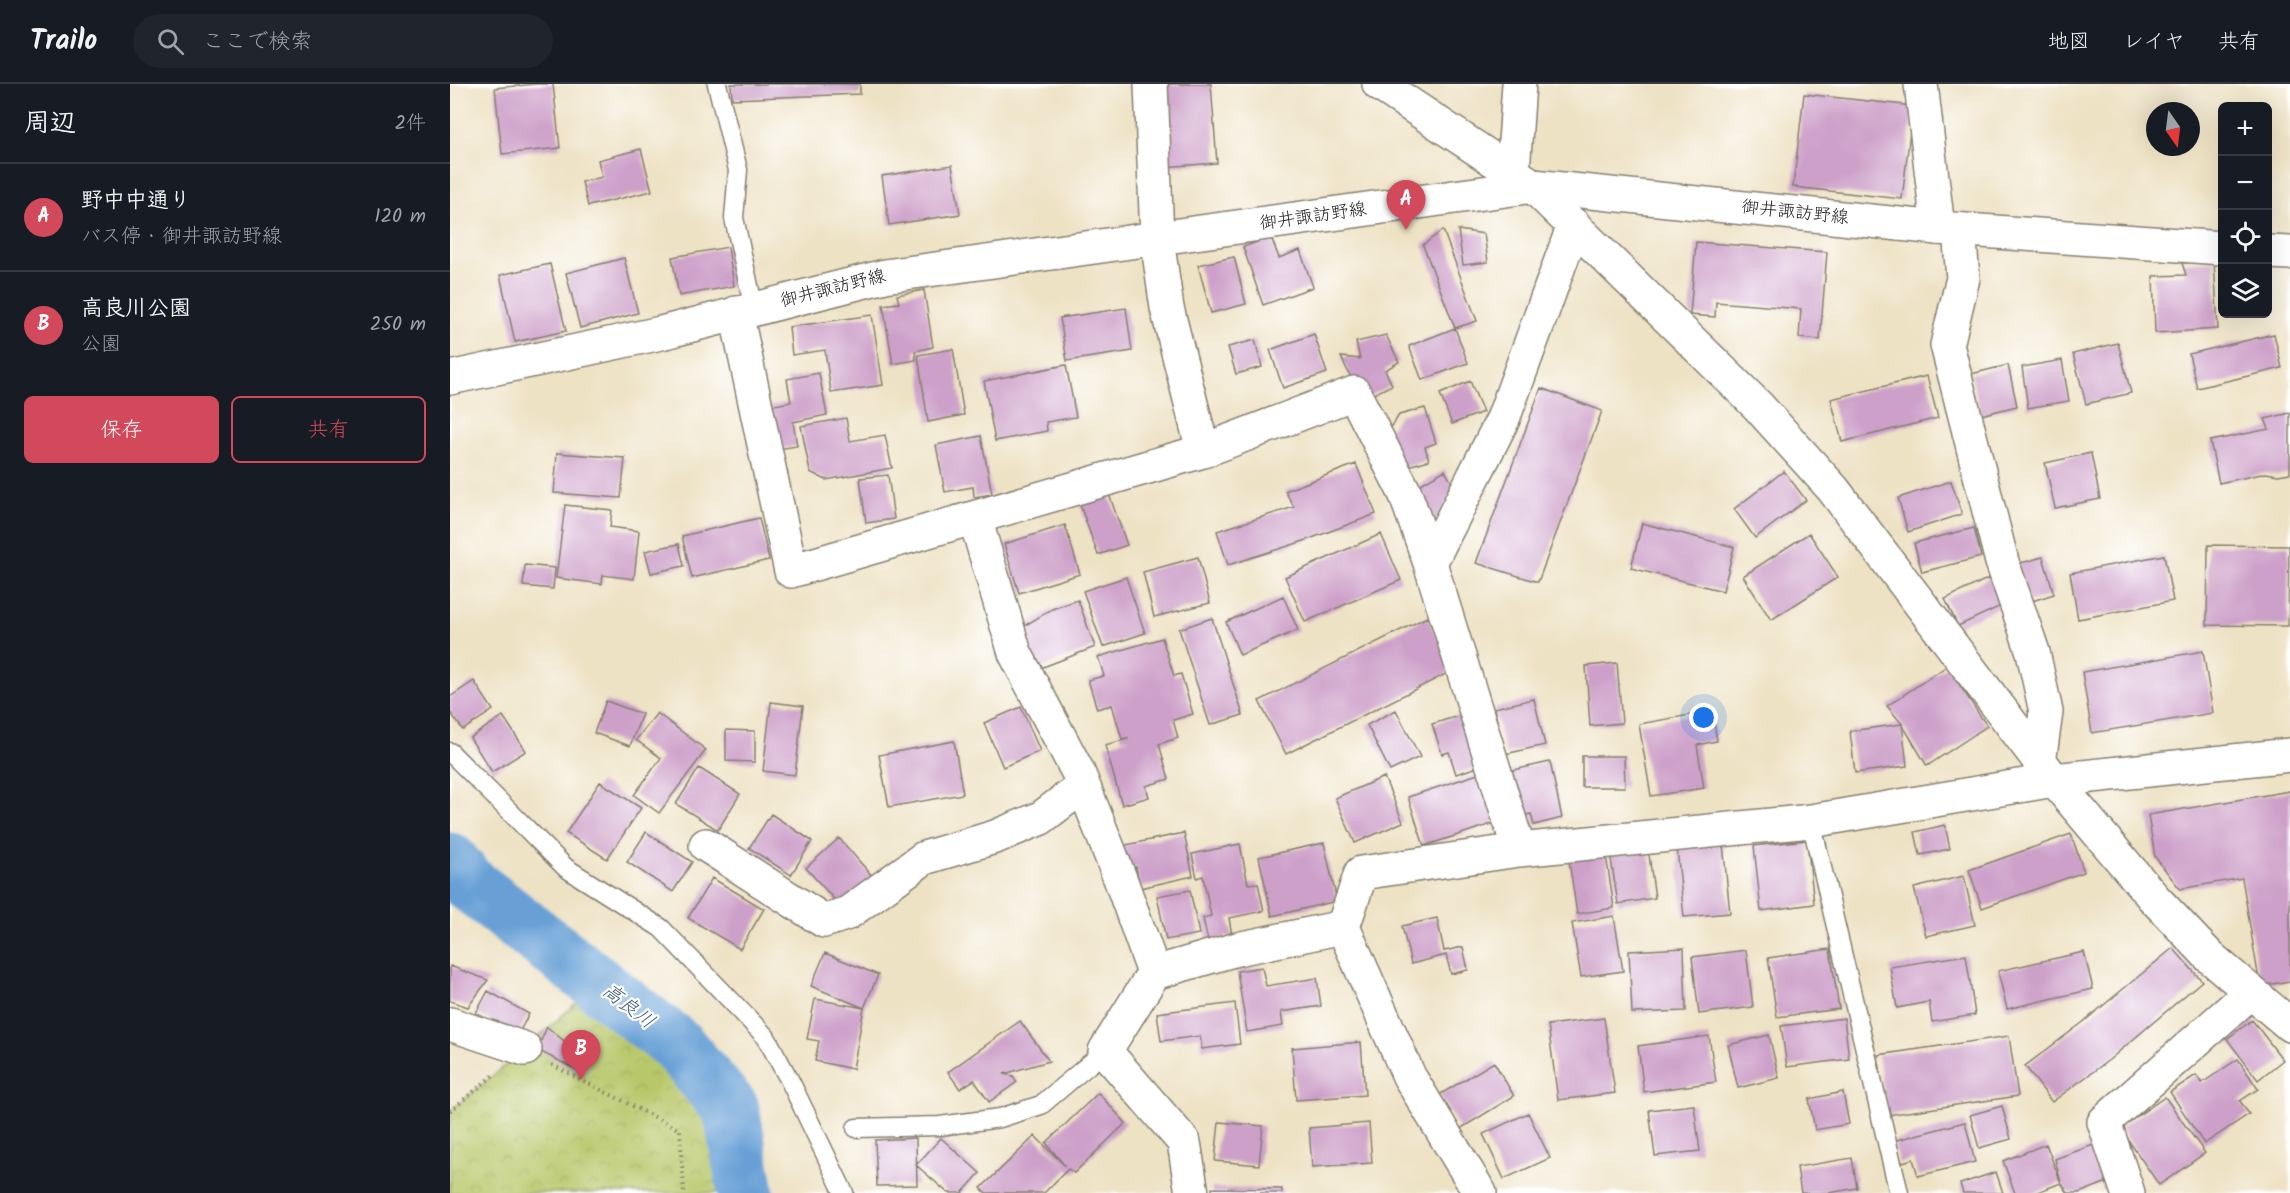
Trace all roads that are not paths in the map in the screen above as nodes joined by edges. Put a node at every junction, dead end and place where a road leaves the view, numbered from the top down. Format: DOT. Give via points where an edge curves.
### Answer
graph roads {
  1 [pos="717,84"];
  2 [pos="1151,84"];
  3 [pos="1379,84"];
  4 [pos="1519,84"];
  5 [pos="1921,84"];
  6 [pos="1523,179"];
  7 [pos="1574,225"];
  8 [pos="1949,229"];
  9 [pos="1156,239"];
  10 [pos="2218,248"];
  11 [pos="2272,252"];
  12 [pos="2290,253"];
  13 [pos="745,311"];
  14 [pos="450,378"];
  15 [pos="1203,451"];
  16 [pos="975,518"];
  17 [pos="1430,563"];
  18 [pos="450,752"];
  19 [pos="2290,755"];
  20 [pos="2046,771"];
  21 [pos="1083,786"];
  22 [pos="1811,821"];
  23 [pos="706,846"];
  24 [pos="1518,850"];
  25 [pos="1343,927"];
  26 [pos="1154,973"];
  27 [pos="2252,992"];
  28 [pos="450,1024"];
  29 [pos="2290,1025"];
  30 [pos="525,1049"];
  31 [pos="1105,1052"];
  32 [pos="856,1128"];
  33 [pos="1191,1192"];
  34 [pos="844,1193"];
  35 [pos="1480,1193"];
  36 [pos="1899,1193"];
  37 [pos="2128,1193"];
  1 -- 13 [label="lane" via="738,170 734,218"];
  2 -- 9 [label="street"];
  3 -- 6 [label="street"];
  4 -- 6 [label="street"];
  5 -- 8 [label="street"];
  6 -- 7 [label="street"];
  6 -- 8 [label="street, 御井諏訪野線"];
  6 -- 9 [label="street, 御井諏訪野線"];
  7 -- 17 [label="street" via="1503,419"];
  7 -- 20 [label="street" via="1758,406 1833,489"];
  8 -- 10 [label="street, 御井諏訪野線"];
  8 -- 20 [label="street" via="1963,278 1947,345 2002,562 2033,652 2046,712"];
  9 -- 13 [label="street, 御井諏訪野線" via="885,276"];
  9 -- 15 [label="street" via="1167,308"];
  11 -- 12 [label="street"];
  13 -- 14 [label="street, 御井諏訪野線"];
  13 -- 16 [label="street" via="791,571"];
  15 -- 16 [label="street"];
  15 -- 17 [label="street" via="1354,393 1405,493"];
  16 -- 21 [label="street" via="1015,653"];
  17 -- 24 [label="street"];
  18 -- 34 [label="lane" via="566,868 662,928 766,1037"];
  19 -- 20 [label="street"];
  20 -- 22 [label="street"];
  20 -- 27 [label="street" via="2153,897 2210,957"];
  21 -- 23 [label="street" via="1041,818 995,837 924,858 848,913 824,921"];
  21 -- 26 [label="street"];
  22 -- 24 [label="street"];
  22 -- 36 [label="lane"];
  24 -- 25 [label="street" via="1361,873"];
  25 -- 26 [label="street" via="1237,949"];
  25 -- 35 [label="street" via="1409,1076"];
  26 -- 31 [label="street"];
  27 -- 29 [label="street"];
  27 -- 37 [label="street" via="2104,1122"];
  28 -- 30 [label="street"];
  31 -- 32 [label="lane" via="1041,1105 1020,1112 940,1126"];
  31 -- 33 [label="street" via="1184,1142"];
}
